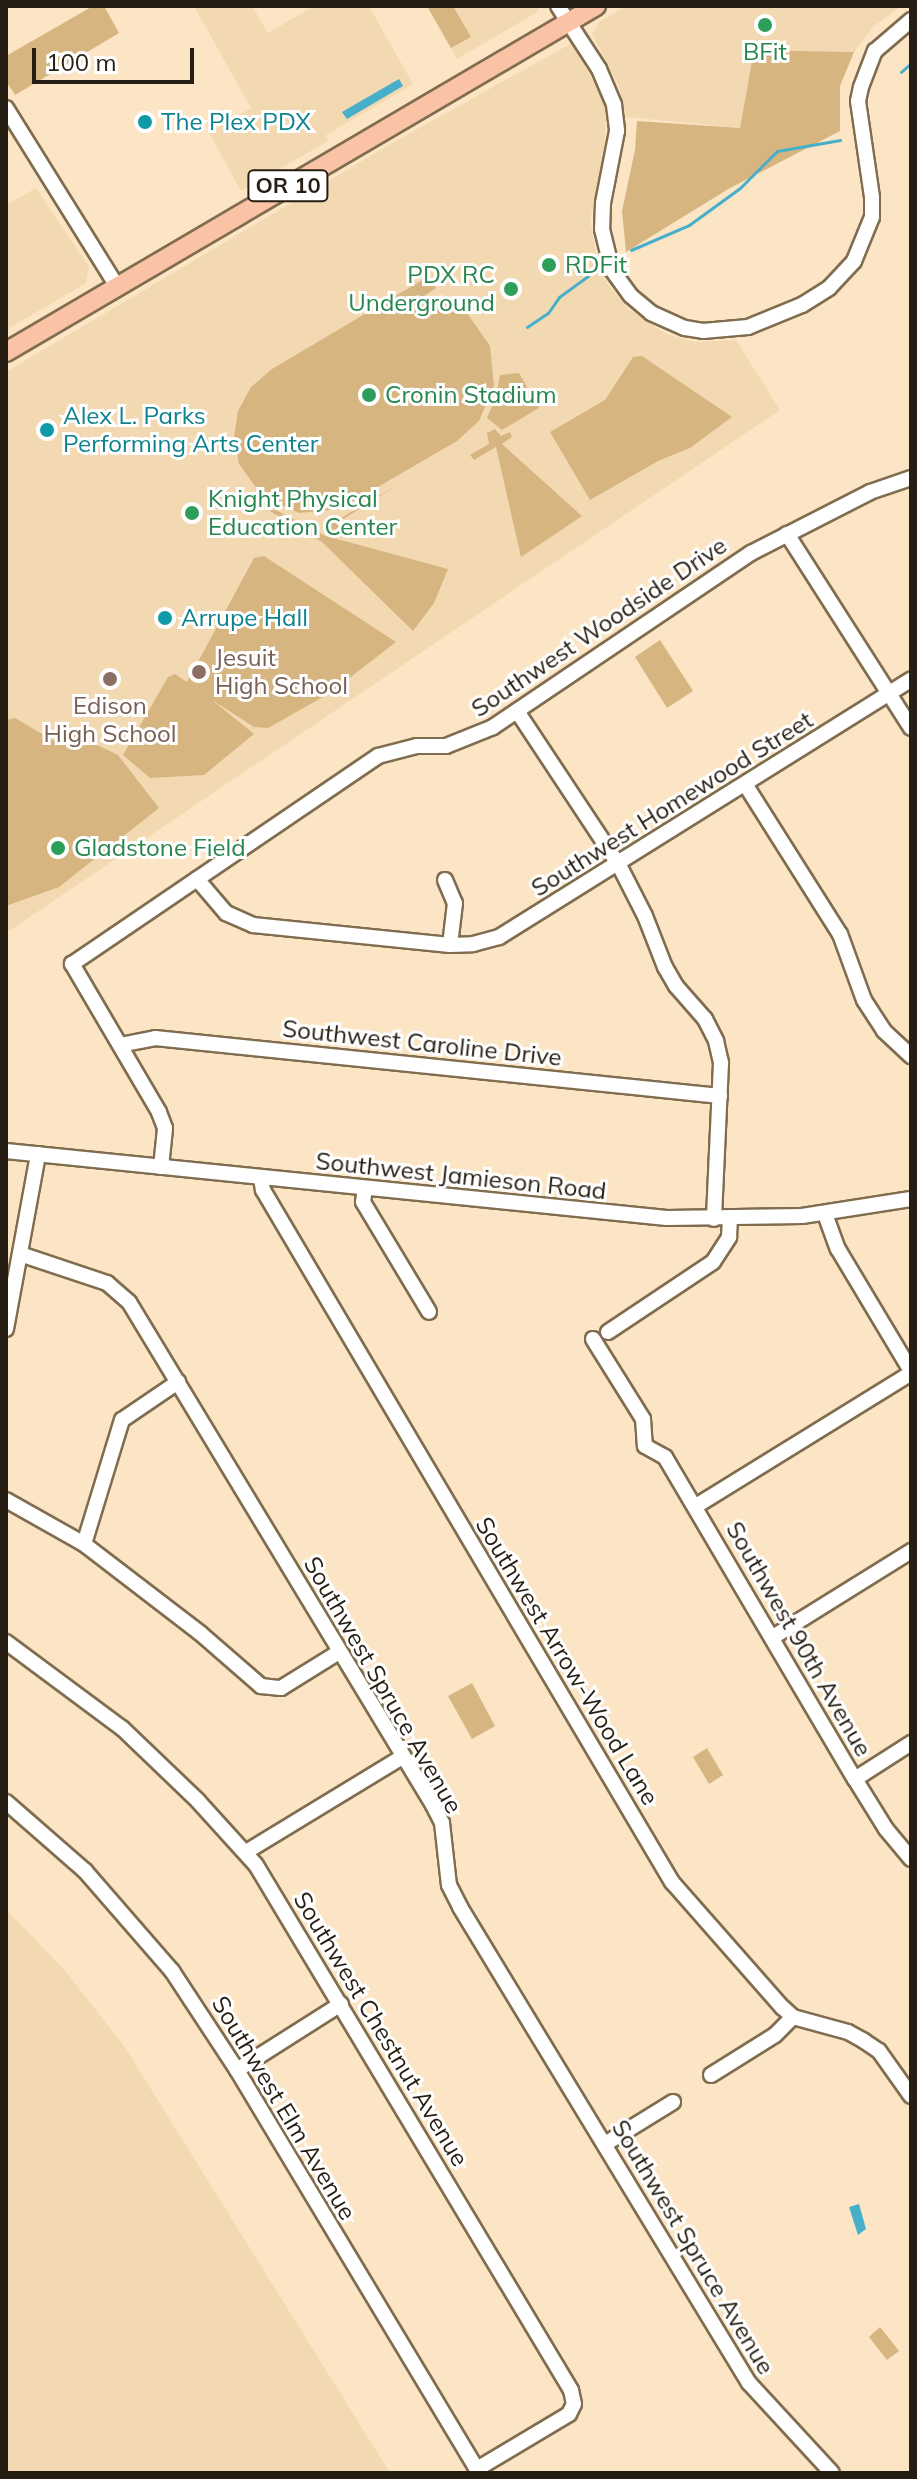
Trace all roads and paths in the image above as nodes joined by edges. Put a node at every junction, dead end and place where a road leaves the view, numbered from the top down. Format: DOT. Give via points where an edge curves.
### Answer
graph roads {
  1 [pos="596,6"];
  2 [pos="564,14"];
  3 [pos="911,20"];
  4 [pos="6,108"];
  5 [pos="117,286"];
  6 [pos="6,352"];
  7 [pos="911,478"];
  8 [pos="787,534"];
  9 [pos="911,680"];
  10 [pos="889,692"];
  11 [pos="517,711"];
  12 [pos="911,728"];
  13 [pos="745,784"];
  14 [pos="619,865"];
  15 [pos="197,879"];
  16 [pos="445,880"];
  17 [pos="450,945"];
  18 [pos="120,1045"];
  19 [pos="911,1056"];
  20 [pos="720,1096"];
  21 [pos="6,1151"];
  22 [pos="38,1154"];
  23 [pos="161,1167"];
  24 [pos="261,1178"];
  25 [pos="365,1188"];
  26 [pos="911,1199"];
  27 [pos="825,1214"];
  28 [pos="714,1219"];
  29 [pos="730,1219"];
  30 [pos="20,1254"];
  31 [pos="429,1312"];
  32 [pos="6,1329"];
  33 [pos="608,1332"];
  34 [pos="593,1339"];
  35 [pos="911,1372"];
  36 [pos="178,1382"];
  37 [pos="6,1500"];
  38 [pos="696,1506"];
  39 [pos="84,1544"];
  40 [pos="911,1551"];
  41 [pos="773,1637"];
  42 [pos="6,1642"];
  43 [pos="339,1652"];
  44 [pos="911,1743"];
  45 [pos="402,1757"];
  46 [pos="855,1779"];
  47 [pos="6,1802"];
  48 [pos="246,1852"];
  49 [pos="911,1859"];
  50 [pos="341,2004"];
  51 [pos="793,2017"];
  52 [pos="237,2070"];
  53 [pos="711,2075"];
  54 [pos="911,2096"];
  55 [pos="673,2102"];
  56 [pos="605,2144"];
  57 [pos="478,2471"];
  58 [pos="832,2473"];
  1 -- 2 [label="main road, OR 10"];
  2 -- 3 [label="street" via="599,69 614,105 617,131 602,229 612,270 651,313 685,328 721,331 748,327 802,305 829,288 854,261 872,217 858,101 861,87 875,51"];
  2 -- 5 [label="main road, OR 10"];
  4 -- 5 [label="street"];
  5 -- 6 [label="main road, OR 10"];
  7 -- 8 [label="street, Southwest Woodside Drive" via="870,492"];
  8 -- 10 [label="street"];
  8 -- 11 [label="street, Southwest Woodside Drive"];
  9 -- 10 [label="street, Southwest Homewood Street"];
  10 -- 12 [label="street"];
  10 -- 13 [label="street, Southwest Homewood Street"];
  11 -- 14 [label="street"];
  11 -- 15 [label="street, Southwest Woodside Drive" via="468,739 378,756"];
  13 -- 14 [label="street, Southwest Homewood Street"];
  13 -- 19 [label="street" via="840,934 864,1000 884,1031"];
  14 -- 17 [label="street, Southwest Homewood Street" via="499,937"];
  14 -- 20 [label="street" via="665,967 716,1041"];
  15 -- 17 [label="street, Southwest Homewood Street" via="226,913 253,925"];
  15 -- 18 [label="street, Southwest Woodside Drive" via="72,964"];
  16 -- 17 [label="street" via="455,903"];
  18 -- 20 [label="street, Southwest Caroline Drive" via="155,1038"];
  18 -- 23 [label="street" via="162,1120"];
  20 -- 28 [label="street"];
  21 -- 22 [label="street, Southwest Jamieson Road"];
  22 -- 23 [label="street, Southwest Jamieson Road"];
  22 -- 30 [label="street"];
  23 -- 24 [label="street, Southwest Jamieson Road"];
  24 -- 25 [label="street, Southwest Jamieson Road"];
  24 -- 51 [label="street, Southwest Arrow-Wood Lane" via="263,1190 672,1882"];
  25 -- 28 [label="street, Southwest Jamieson Road"];
  25 -- 31 [label="street" via="363,1202"];
  26 -- 27 [label="street, Southwest Jamieson Road"];
  27 -- 29 [label="street, Southwest Jamieson Road"];
  27 -- 35 [label="street" via="838,1249"];
  28 -- 29 [label="street, Southwest Jamieson Road"];
  29 -- 33 [label="street" via="729,1237 713,1262"];
  30 -- 32 [label="street"];
  30 -- 36 [label="street, Southwest Spruce Avenue" via="116,1288"];
  34 -- 38 [label="street, Southwest 90th Avenue" via="643,1419 645,1446 665,1457"];
  35 -- 38 [label="street"];
  36 -- 39 [label="street" via="122,1420"];
  36 -- 43 [label="street, Southwest Spruce Avenue"];
  37 -- 39 [label="street"];
  38 -- 41 [label="street, Southwest 90th Avenue"];
  39 -- 43 [label="street" via="261,1686 281,1688"];
  40 -- 41 [label="street"];
  41 -- 46 [label="street, Southwest 90th Avenue"];
  42 -- 48 [label="street, Southwest Chestnut Avenue" via="122,1728"];
  43 -- 45 [label="street, Southwest Spruce Avenue"];
  44 -- 46 [label="street"];
  45 -- 48 [label="street"];
  45 -- 56 [label="street, Southwest Spruce Avenue" via="442,1823 447,1875 460,1907"];
  46 -- 49 [label="street, Southwest 90th Avenue"];
  47 -- 52 [label="street, Southwest Elm Avenue" via="61,1848 131,1919"];
  48 -- 50 [label="street, Southwest Chestnut Avenue"];
  50 -- 52 [label="street"];
  50 -- 57 [label="street, Southwest Chestnut Avenue" via="575,2396 569,2414"];
  51 -- 53 [label="street" via="775,2035"];
  51 -- 54 [label="street" via="848,2032 879,2051"];
  52 -- 57 [label="street, Southwest Elm Avenue"];
  55 -- 56 [label="street"];
  56 -- 58 [label="street, Southwest Spruce Avenue" via="749,2383"];
}
